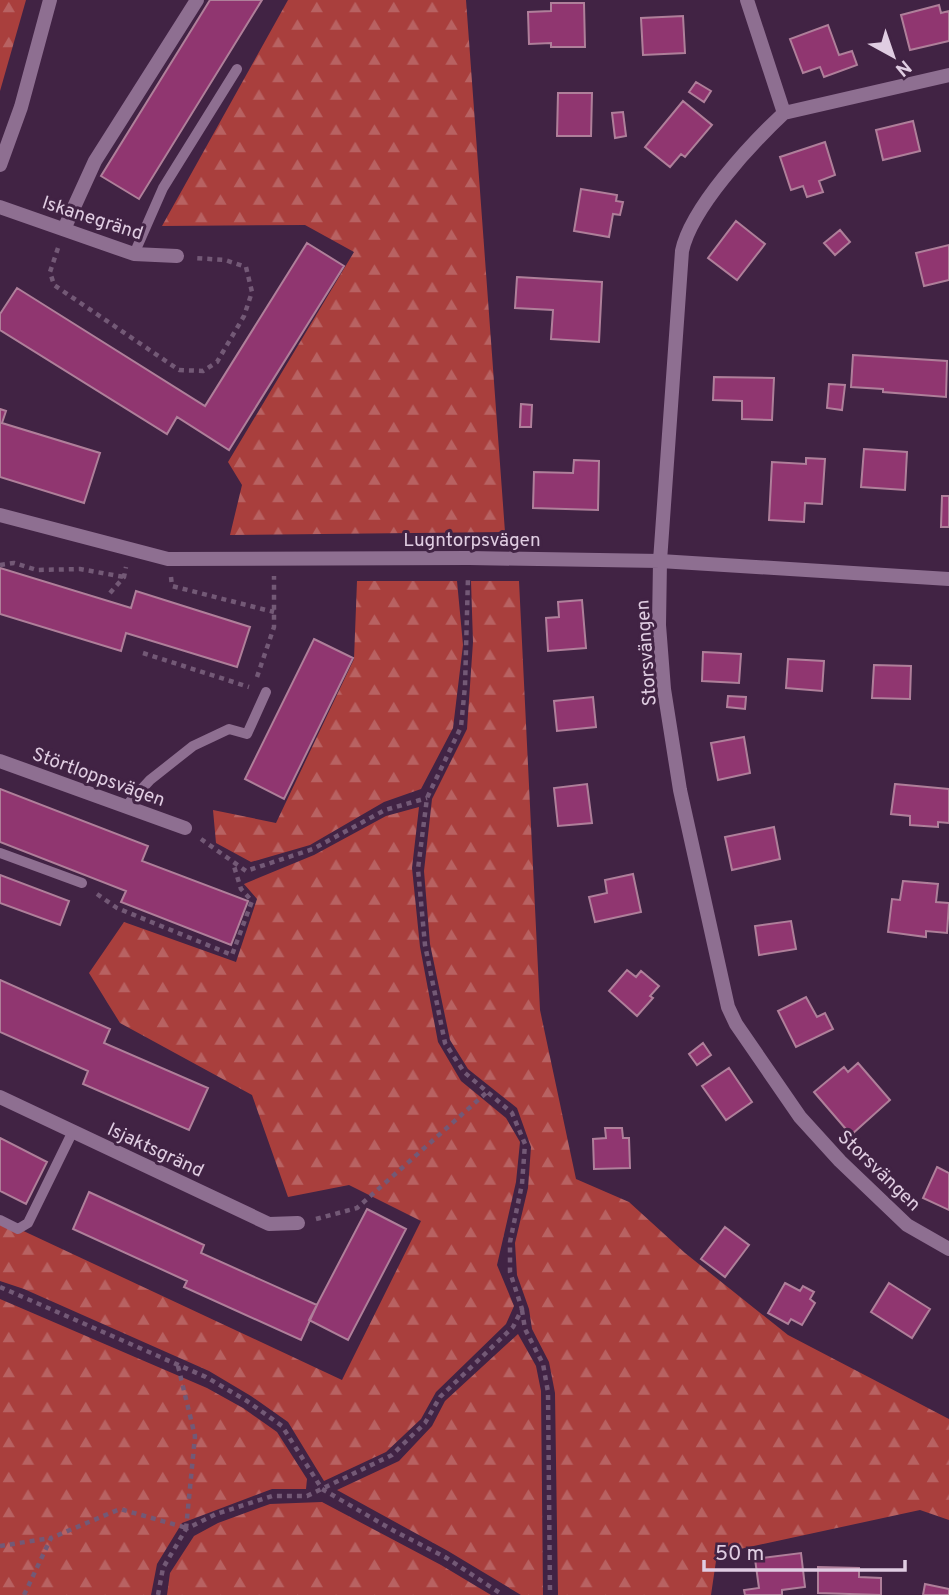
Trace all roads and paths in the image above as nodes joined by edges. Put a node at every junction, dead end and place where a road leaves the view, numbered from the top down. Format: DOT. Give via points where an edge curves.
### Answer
graph roads {
  1 [pos="50,0"];
  2 [pos="197,0"];
  3 [pos="747,0"];
  4 [pos="237,69"];
  5 [pos="949,75"];
  6 [pos="784,113"];
  7 [pos="0,164"];
  8 [pos="0,207"];
  9 [pos="64,229"];
  10 [pos="134,254"];
  11 [pos="177,256"];
  12 [pos="0,515"];
  13 [pos="130,549"];
  14 [pos="274,558"];
  15 [pos="469,558"];
  16 [pos="168,559"];
  17 [pos="660,561"];
  18 [pos="0,565"];
  19 [pos="124,577"];
  20 [pos="949,579"];
  21 [pos="110,593"];
  22 [pos="274,612"];
  23 [pos="143,653"];
  24 [pos="259,672"];
  25 [pos="267,692"];
  26 [pos="0,761"];
  27 [pos="427,798"];
  28 [pos="127,805"];
  29 [pos="185,828"];
  30 [pos="0,853"];
  31 [pos="233,862"];
  32 [pos="82,883"];
  33 [pos="486,1093"];
  34 [pos="0,1097"];
  35 [pos="73,1131"];
  36 [pos="340,1213"];
  37 [pos="0,1220"];
  38 [pos="298,1223"];
  39 [pos="949,1249"];
  40 [pos="0,1287"];
  41 [pos="522,1309"];
  42 [pos="177,1365"];
  43 [pos="322,1489"];
  44 [pos="187,1529"];
  45 [pos="51,1538"];
  46 [pos="0,1546"];
  47 [pos="24,1595"];
  48 [pos="158,1595"];
  49 [pos="503,1595"];
  50 [pos="550,1595"];
  1 -- 7 [label="street"];
  2 -- 9 [label="street" via="95,161"];
  3 -- 6 [label="street"];
  4 -- 10 [label="lane" via="163,188"];
  5 -- 6 [label="street"];
  6 -- 17 [label="street, Storsvängen" via="709,199 685,236"];
  8 -- 9 [label="street, Iskanegränd"];
  9 -- 10 [label="street, Iskanegränd"];
  9 -- 11 [label="path" via="50,272 54,285 179,370 204,370 217,362 244,316 252,292 246,267 225,260"];
  10 -- 11 [label="street, Iskanegränd"];
  12 -- 13 [label="street, Lugntorpsvägen"];
  13 -- 16 [label="street, Lugntorpsvägen"];
  13 -- 19 [label="path"];
  14 -- 15 [label="street, Lugntorpsvägen"];
  14 -- 16 [label="street, Lugntorpsvägen"];
  14 -- 22 [label="path"];
  15 -- 17 [label="street, Lugntorpsvägen"];
  15 -- 27 [label="path" via="461,727"];
  16 -- 22 [label="path" via="172,586"];
  17 -- 20 [label="street, Lugntorpsvägen"];
  17 -- 39 [label="street, Storsvängen" via="664,689 678,778 728,1007 800,1117 839,1161 907,1224"];
  18 -- 19 [label="path" via="79,569"];
  19 -- 21 [label="path"];
  22 -- 24 [label="path"];
  23 -- 25 [label="path"];
  25 -- 28 [label="lane" via="247,734 229,729 193,746"];
  26 -- 28 [label="street, Störtloppsvägen"];
  27 -- 31 [label="path" via="385,810 313,849 246,871"];
  27 -- 33 [label="path" via="418,869 425,945 445,1043 464,1072"];
  28 -- 29 [label="street, Störtloppsvägen"];
  29 -- 31 [label="path"];
  30 -- 32 [label="lane"];
  31 -- 32 [label="path" via="241,889 252,901 232,955 117,908"];
  33 -- 36 [label="path" via="357,1208"];
  33 -- 41 [label="path" via="512,1113 525,1144 510,1252 510,1272"];
  34 -- 35 [label="street, Isjaktsgränd"];
  35 -- 37 [label="lane" via="27,1223 18,1229"];
  35 -- 38 [label="street, Isjaktsgränd" via="269,1224"];
  40 -- 42 [label="path"];
  41 -- 43 [label="path" via="513,1327 440,1397 425,1423 392,1455"];
  41 -- 50 [label="path" via="524,1329 542,1364 548,1392"];
  42 -- 43 [label="path" via="206,1377 282,1426"];
  42 -- 44 [label="path" via="195,1436"];
  43 -- 44 [label="path" via="307,1496 272,1496"];
  43 -- 49 [label="path"];
  44 -- 45 [label="path" via="120,1509"];
  44 -- 48 [label="path" via="163,1568"];
  45 -- 46 [label="path"];
  45 -- 47 [label="path"];
}
